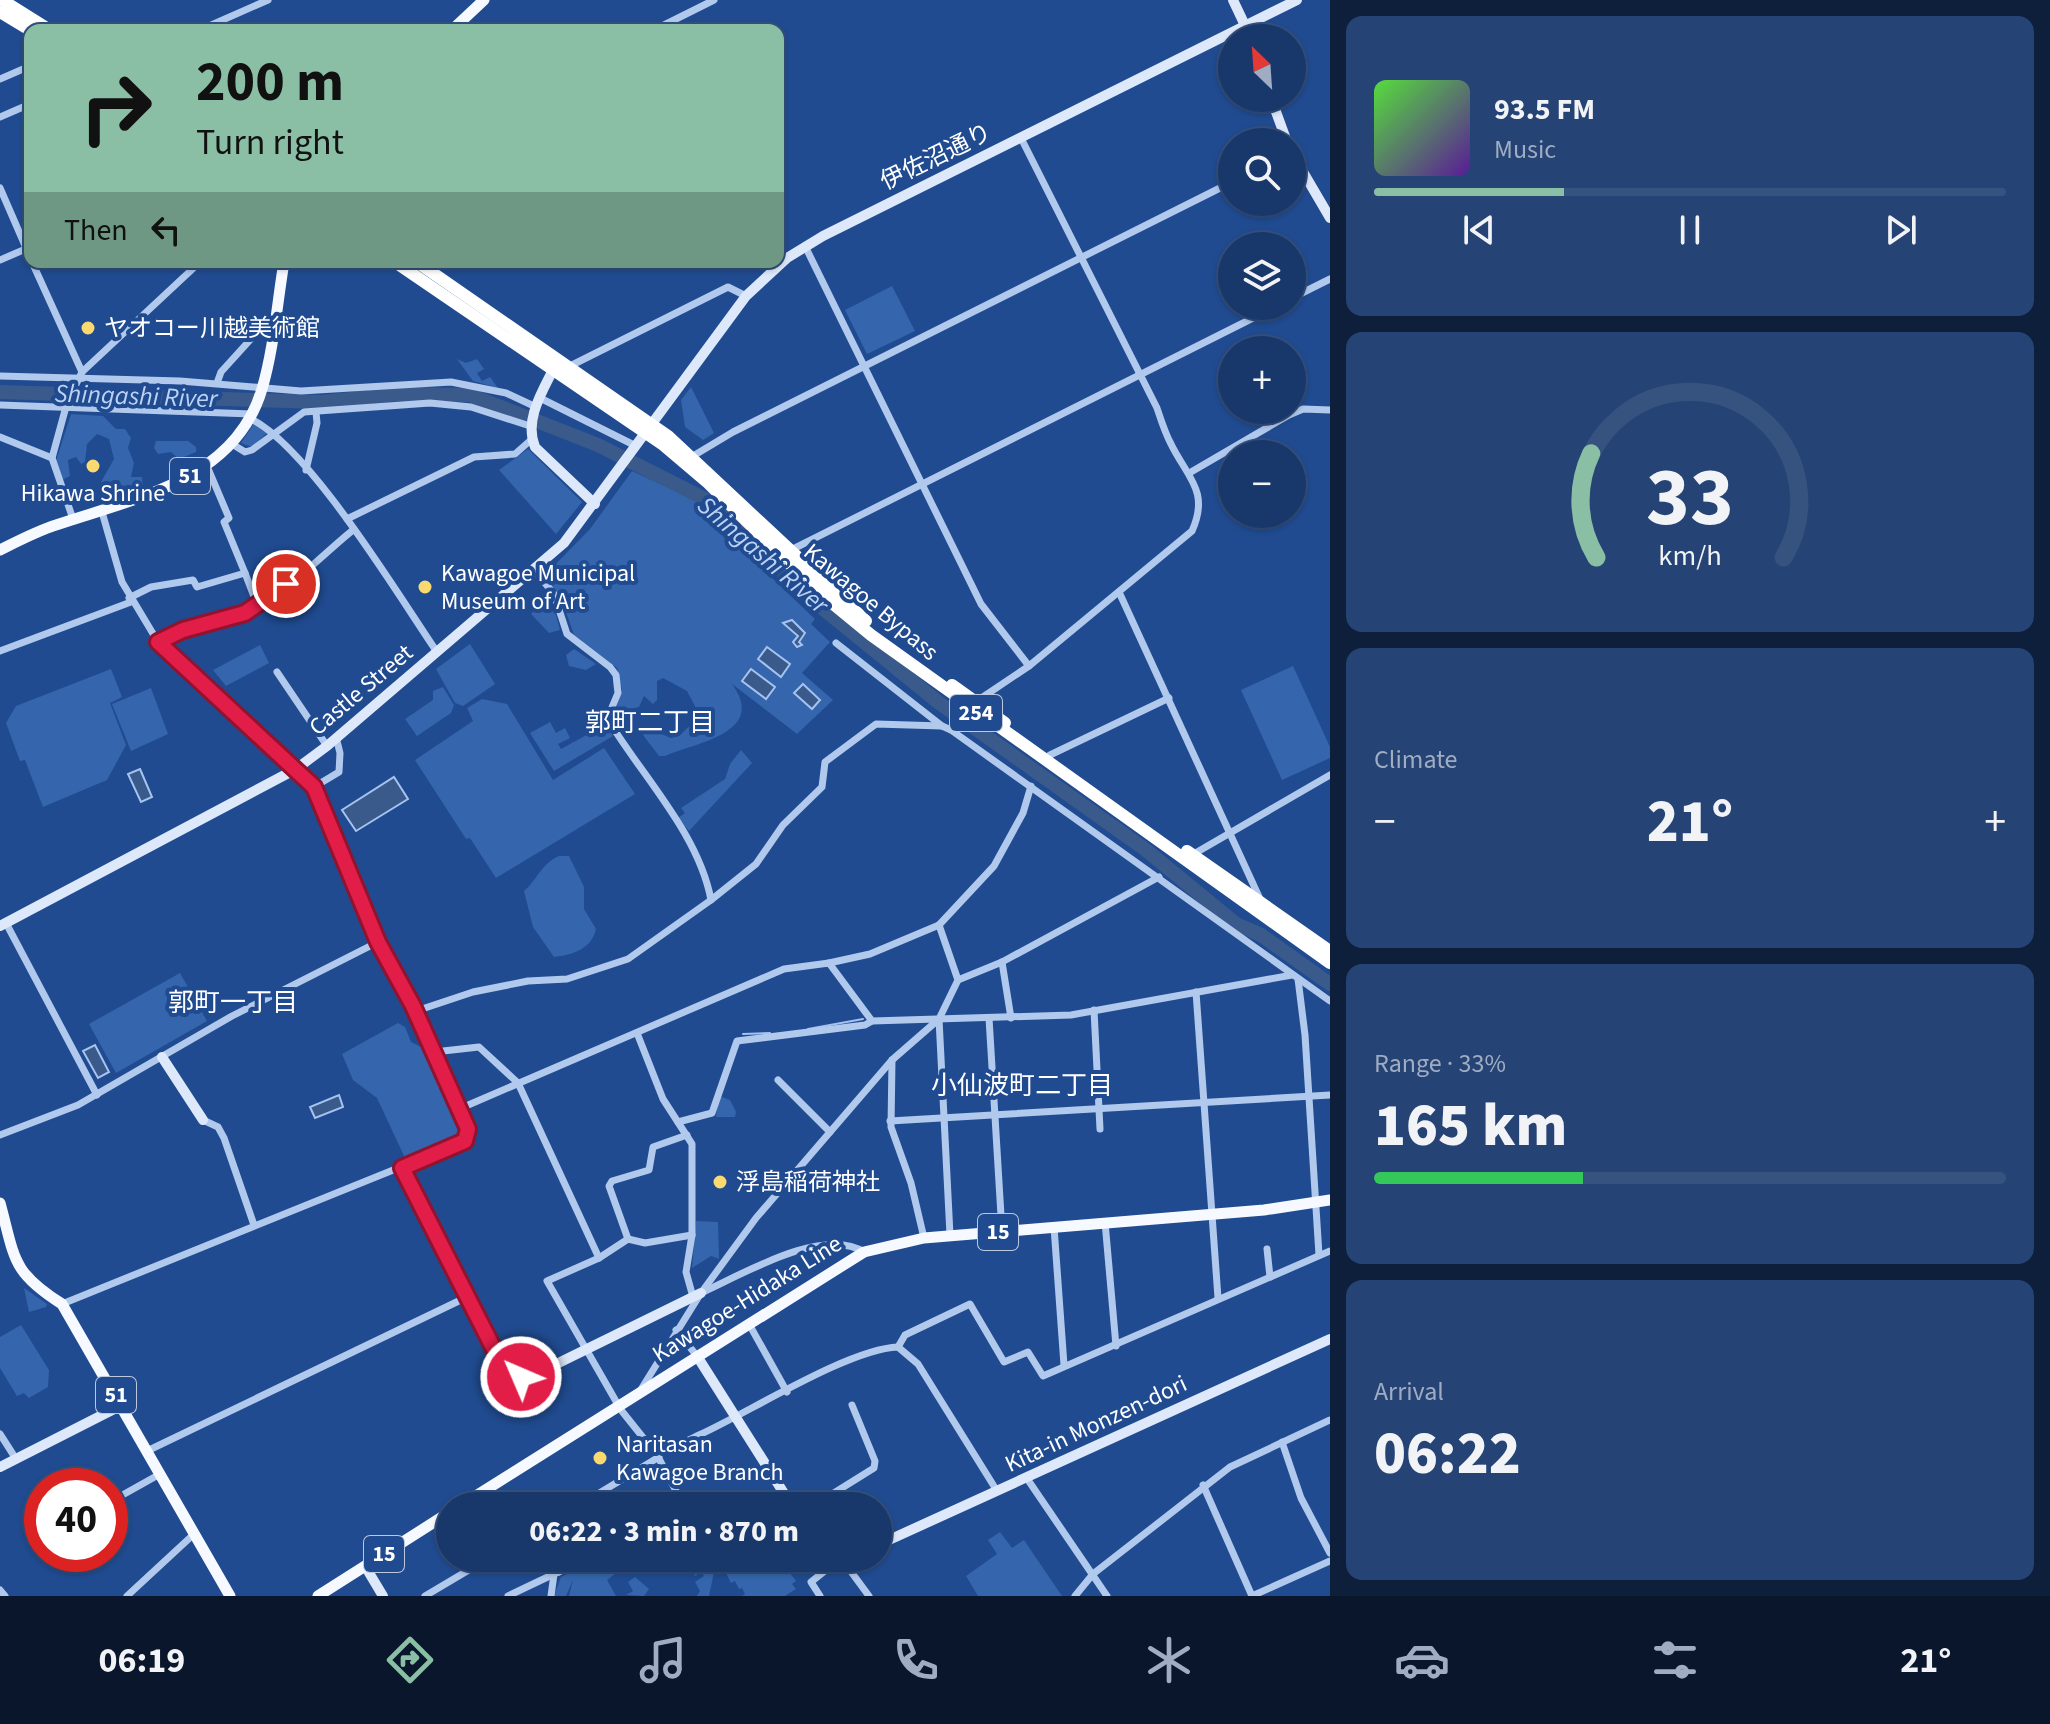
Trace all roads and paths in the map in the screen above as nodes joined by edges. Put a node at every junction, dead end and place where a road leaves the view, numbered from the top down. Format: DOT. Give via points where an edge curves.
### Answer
graph roads {
  1 [pos="2,0"];
  2 [pos="268,0"];
  3 [pos="484,0"];
  4 [pos="714,0"];
  5 [pos="1233,0"];
  6 [pos="1297,0"];
  7 [pos="0,12"];
  8 [pos="40,24"];
  9 [pos="214,24"];
  10 [pos="458,24"];
  11 [pos="666,24"];
  12 [pos="1245,24"];
  13 [pos="1250,24"];
  14 [pos="24,26"];
  15 [pos="1218,40"];
  16 [pos="24,69"];
  17 [pos="0,79"];
  18 [pos="24,107"];
  19 [pos="0,117"];
  20 [pos="1021,138"];
  21 [pos="1306,177"];
  22 [pos="0,188"];
  23 [pos="1218,189"];
  24 [pos="1330,218"];
  25 [pos="24,239"];
  26 [pos="805,246"];
  27 [pos="24,250"];
  28 [pos="1080,259"];
  29 [pos="0,260"];
  30 [pos="784,264"];
  31 [pos="34,268"];
  32 [pos="194,268"];
  33 [pos="283,268"];
  34 [pos="404,268"];
  35 [pos="426,268"];
  36 [pos="779,268"];
  37 [pos="1330,279"];
  38 [pos="1306,291"];
  39 [pos="746,296"];
  40 [pos="1249,320"];
  41 [pos="275,330"];
  42 [pos="570,366"];
  43 [pos="865,366"];
  44 [pos="554,368"];
  45 [pos="0,376"];
  46 [pos="1138,376"];
  47 [pos="78,378"];
  48 [pos="217,383"];
  49 [pos="262,389"];
  50 [pos="538,403"];
  51 [pos="0,405"];
  52 [pos="66,406"];
  53 [pos="1330,410"];
  54 [pos="316,412"];
  55 [pos="252,414"];
  56 [pos="530,426"];
  57 [pos="650,429"];
  58 [pos="275,434"];
  59 [pos="0,437"];
  60 [pos="532,439"];
  61 [pos="232,444"];
  62 [pos="634,449"];
  63 [pos="693,456"];
  64 [pos="52,458"];
  65 [pos="207,466"];
  66 [pos="306,470"];
  67 [pos="1191,472"];
  68 [pos="924,484"];
  69 [pos="595,504"];
  70 [pos="102,512"];
  71 [pos="73,519"];
  72 [pos="347,519"];
  73 [pos="353,530"];
  74 [pos="0,550"];
  75 [pos="791,550"];
  76 [pos="535,571"];
  77 [pos="245,573"];
  78 [pos="1119,592"];
  79 [pos="130,600"];
  80 [pos="258,607"];
  81 [pos="158,642"];
  82 [pos="836,643"];
  83 [pos="0,651"];
  84 [pos="437,652"];
  85 [pos="1029,666"];
  86 [pos="277,672"];
  87 [pos="1169,698"];
  88 [pos="969,707"];
  89 [pos="948,728"];
  90 [pos="336,737"];
  91 [pos="327,746"];
  92 [pos="1050,755"];
  93 [pos="296,769"];
  94 [pos="1330,775"];
  95 [pos="1031,786"];
  96 [pos="314,787"];
  97 [pos="1230,835"];
  98 [pos="1192,855"];
  99 [pos="1159,877"];
  100 [pos="711,900"];
  101 [pos="1262,904"];
  102 [pos="3,924"];
  103 [pos="939,925"];
  104 [pos="378,942"];
  105 [pos="1330,951"];
  106 [pos="1002,962"];
  107 [pos="829,963"];
  108 [pos="1330,963"];
  109 [pos="1295,977"];
  110 [pos="958,980"];
  111 [pos="1196,992"];
  112 [pos="1330,1001"];
  113 [pos="1094,1010"];
  114 [pos="416,1011"];
  115 [pos="989,1018"];
  116 [pos="1011,1018"];
  117 [pos="939,1019"];
  118 [pos="872,1021"];
  119 [pos="637,1033"];
  120 [pos="434,1052"];
  121 [pos="162,1057"];
  122 [pos="892,1060"];
  123 [pos="778,1080"];
  124 [pos="518,1083"];
  125 [pos="97,1095"];
  126 [pos="1330,1095"];
  127 [pos="1308,1097"];
  128 [pos="1203,1103"];
  129 [pos="1099,1108"];
  130 [pos="459,1109"];
  131 [pos="996,1115"];
  132 [pos="943,1118"];
  133 [pos="203,1120"];
  134 [pos="890,1121"];
  135 [pos="678,1122"];
  136 [pos="1100,1129"];
  137 [pos="830,1132"];
  138 [pos="0,1135"];
  139 [pos="687,1135"];
  140 [pos="402,1168"];
  141 [pos="1330,1200"];
  142 [pos="0,1203"];
  143 [pos="1314,1204"];
  144 [pos="1211,1214"];
  145 [pos="1105,1222"];
  146 [pos="254,1225"];
  147 [pos="1054,1227"];
  148 [pos="1002,1232"];
  149 [pos="692,1235"];
  150 [pos="950,1235"];
  151 [pos="924,1238"];
  152 [pos="628,1239"];
  153 [pos="1267,1249"];
  154 [pos="1330,1251"];
  155 [pos="864,1252"];
  156 [pos="1319,1255"];
  157 [pos="599,1258"];
  158 [pos="1270,1277"];
  159 [pos="697,1295"];
  160 [pos="467,1297"];
  161 [pos="1218,1298"];
  162 [pos="62,1304"];
  163 [pos="749,1324"];
  164 [pos="676,1330"];
  165 [pos="1330,1339"];
  166 [pos="1116,1346"];
  167 [pos="586,1347"];
  168 [pos="898,1347"];
  169 [pos="697,1356"];
  170 [pos="1064,1365"];
  171 [pos="640,1391"];
  172 [pos="787,1392"];
  173 [pos="122,1405"];
  174 [pos="619,1405"];
  175 [pos="852,1405"];
  176 [pos="737,1418"];
  177 [pos="1330,1420"];
  178 [pos="0,1434"];
  179 [pos="1282,1442"];
  180 [pos="147,1451"];
  181 [pos="657,1454"];
  182 [pos="16,1459"];
  183 [pos="0,1467"];
  184 [pos="160,1474"];
  185 [pos="1026,1477"];
  186 [pos="1203,1485"];
  187 [pos="997,1491"];
  188 [pos="128,1492"];
  189 [pos="482,1492"];
  190 [pos="599,1492"];
  191 [pos="677,1492"];
  192 [pos="783,1492"];
  193 [pos="835,1492"];
  194 [pos="436,1521"];
  195 [pos="194,1534"];
  196 [pos="892,1539"];
  197 [pos="1330,1553"];
  198 [pos="1330,1561"];
  199 [pos="365,1566"];
  200 [pos="465,1572"];
  201 [pos="824,1572"];
  202 [pos="851,1572"];
  203 [pos="556,1573"];
  204 [pos="1093,1574"];
  205 [pos="0,1590"];
  206 [pos="5,1596"];
  207 [pos="127,1596"];
  208 [pos="230,1596"];
  209 [pos="318,1596"];
  210 [pos="383,1596"];
  211 [pos="425,1596"];
  212 [pos="508,1596"];
  213 [pos="551,1596"];
  214 [pos="820,1596"];
  215 [pos="869,1596"];
  216 [pos="1075,1596"];
  217 [pos="1107,1596"];
  218 [pos="1252,1596"];
  1 -- 8 [label="highway"];
  2 -- 9 [label="street"];
  3 -- 10 [label="main road"];
  4 -- 11 [label="street"];
  5 -- 12 [label="street"];
  6 -- 13 [label="street, 伊佐沼通り"];
  7 -- 14 [label="highway"];
  15 -- 20 [label="street, 伊佐沼通り"];
  16 -- 17 [label="street"];
  18 -- 19 [label="street"];
  20 -- 26 [label="street, 伊佐沼通り"];
  20 -- 28 [label="street"];
  21 -- 24 [label="street"];
  22 -- 25 [label="street"];
  23 -- 28 [label="street"];
  26 -- 30 [label="street, 伊佐沼通り"];
  26 -- 43 [label="street"];
  27 -- 29 [label="street"];
  28 -- 43 [label="street"];
  28 -- 46 [label="street"];
  31 -- 47 [label="street"];
  32 -- 47 [label="street"];
  33 -- 41 [label="main road, 51"];
  34 -- 44 [label="highway, Kawagoe Bypass / 254"];
  35 -- 42 [label="highway, Kawagoe Bypass / 254"];
  36 -- 39 [label="street, 伊佐沼通り"];
  37 -- 38 [label="street"];
  39 -- 42 [label="street" via="732,286 723,289"];
  39 -- 57 [label="street, 伊佐沼通り"];
  40 -- 46 [label="street"];
  41 -- 48 [label="street" via="260,329"];
  41 -- 49 [label="main road, 51"];
  42 -- 57 [label="highway, Kawagoe Bypass / 254"];
  43 -- 63 [label="street"];
  43 -- 68 [label="street"];
  44 -- 50 [label="street"];
  44 -- 57 [label="highway, Kawagoe Bypass / 254"];
  45 -- 47 [label="street"];
  46 -- 67 [label="street" via="1172,447"];
  46 -- 68 [label="street"];
  47 -- 48 [label="street"];
  47 -- 52 [label="street"];
  48 -- 49 [label="street"];
  49 -- 50 [label="street" via="451,382"];
  49 -- 55 [label="main road, 51"];
  50 -- 56 [label="street"];
  50 -- 62 [label="street"];
  51 -- 52 [label="street"];
  52 -- 55 [label="street"];
  52 -- 64 [label="street"];
  53 -- 67 [label="street" via="1303,409 1289,415"];
  54 -- 56 [label="street" via="430,403 471,407"];
  54 -- 58 [label="street" via="304,412"];
  54 -- 66 [label="street"];
  55 -- 58 [label="street"];
  55 -- 61 [label="main road, 51"];
  56 -- 60 [label="street"];
  57 -- 62 [label="street, Castle Street"];
  57 -- 63 [label="highway, Kawagoe Bypass / 254"];
  57 -- 88 [label="highway, Kawagoe Bypass / 254" via="815,589"];
  58 -- 61 [label="street" via="245,452"];
  58 -- 66 [label="street"];
  59 -- 64 [label="street"];
  60 -- 69 [label="street"];
  60 -- 72 [label="street" via="515,454 474,457"];
  61 -- 65 [label="main road, 51"];
  62 -- 69 [label="street, Castle Street"];
  63 -- 75 [label="highway, Kawagoe Bypass / 254"];
  64 -- 71 [label="street"];
  65 -- 70 [label="main road, 51"];
  65 -- 77 [label="street"];
  66 -- 72 [label="street"];
  67 -- 78 [label="street" via="1201,511 1192,531"];
  68 -- 75 [label="street"];
  68 -- 85 [label="street" via="981,604"];
  69 -- 76 [label="street, Castle Street"];
  70 -- 71 [label="main road, 51"];
  70 -- 79 [label="street"];
  71 -- 74 [label="main road, 51"];
  72 -- 73 [label="street"];
  73 -- 80 [label="street"];
  73 -- 84 [label="street"];
  75 -- 88 [label="highway, Kawagoe Bypass / 254"];
  76 -- 84 [label="street, Castle Street"];
  76 -- 100 [label="street" via="554,594 567,634 616,675 612,726 690,840"];
  77 -- 79 [label="street" via="197,587 193,580 165,584"];
  77 -- 80 [label="street"];
  78 -- 85 [label="street"];
  78 -- 87 [label="street"];
  79 -- 81 [label="street"];
  79 -- 83 [label="street"];
  80 -- 81 [label="street"];
  81 -- 93 [label="street"];
  82 -- 89 [label="street"];
  84 -- 90 [label="street, Castle Street"];
  85 -- 88 [label="street"];
  86 -- 91 [label="street"];
  87 -- 92 [label="street"];
  87 -- 97 [label="street"];
  88 -- 89 [label="street"];
  88 -- 92 [label="highway, Kawagoe Bypass / 254"];
  88 -- 108 [label="highway, Kawagoe Bypass / 254"];
  89 -- 95 [label="street"];
  89 -- 100 [label="street" via="876,724 825,762 822,787 783,825 756,864"];
  90 -- 91 [label="street, Castle Street"];
  90 -- 96 [label="street" via="339,772"];
  91 -- 93 [label="street, Castle Street"];
  92 -- 98 [label="highway, Kawagoe Bypass / 254"];
  93 -- 96 [label="street"];
  93 -- 102 [label="street, Castle Street"];
  94 -- 97 [label="street"];
  95 -- 99 [label="street"];
  95 -- 103 [label="street" via="1023,813 994,866"];
  96 -- 104 [label="street"];
  97 -- 98 [label="street"];
  97 -- 101 [label="street"];
  98 -- 101 [label="highway, Kawagoe Bypass / 254"];
  99 -- 106 [label="street"];
  99 -- 109 [label="street"];
  100 -- 114 [label="street" via="644,949 612,965 567,979 473,992"];
  101 -- 105 [label="highway, Kawagoe Bypass / 254"];
  102 -- 125 [label="street"];
  103 -- 107 [label="street" via="870,954"];
  103 -- 110 [label="street"];
  104 -- 114 [label="street"];
  104 -- 121 [label="street"];
  106 -- 110 [label="street"];
  106 -- 116 [label="street"];
  107 -- 118 [label="street"];
  107 -- 119 [label="street" via="784,969"];
  109 -- 111 [label="street"];
  109 -- 112 [label="street"];
  109 -- 127 [label="street"];
  110 -- 117 [label="street"];
  111 -- 113 [label="street"];
  111 -- 128 [label="street"];
  113 -- 116 [label="street"];
  113 -- 129 [label="street"];
  114 -- 120 [label="street"];
  115 -- 116 [label="street"];
  115 -- 117 [label="street"];
  115 -- 131 [label="street"];
  117 -- 118 [label="street"];
  117 -- 122 [label="street"];
  117 -- 132 [label="street"];
  118 -- 135 [label="street" via="737,1041 712,1113"];
  119 -- 124 [label="street"];
  119 -- 135 [label="street" via="663,1099"];
  120 -- 124 [label="street" via="479,1047"];
  120 -- 130 [label="street"];
  121 -- 125 [label="street"];
  121 -- 133 [label="street"];
  122 -- 134 [label="street"];
  122 -- 137 [label="street"];
  123 -- 137 [label="street"];
  124 -- 130 [label="street"];
  124 -- 157 [label="street"];
  125 -- 138 [label="street"];
  126 -- 127 [label="street"];
  127 -- 128 [label="street"];
  127 -- 143 [label="street"];
  128 -- 129 [label="street"];
  128 -- 144 [label="street"];
  129 -- 131 [label="street"];
  129 -- 136 [label="street"];
  130 -- 140 [label="street" via="468,1129 465,1141"];
  131 -- 132 [label="street"];
  131 -- 148 [label="street"];
  132 -- 134 [label="street"];
  132 -- 150 [label="street"];
  133 -- 146 [label="street" via="218,1127 224,1138"];
  134 -- 151 [label="street"];
  135 -- 139 [label="street"];
  137 -- 159 [label="street"];
  139 -- 149 [label="street" via="693,1157"];
  139 -- 152 [label="street" via="653,1147 649,1170 609,1186"];
  140 -- 146 [label="street"];
  140 -- 160 [label="street"];
  141 -- 143 [label="main road, Kawagoe-Hidaka Line / 15"];
  142 -- 162 [label="main road, 51" via="20,1272"];
  143 -- 144 [label="main road, Kawagoe-Hidaka Line / 15"];
  143 -- 156 [label="street"];
  144 -- 145 [label="main road, Kawagoe-Hidaka Line / 15"];
  144 -- 161 [label="street"];
  145 -- 147 [label="main road, Kawagoe-Hidaka Line / 15"];
  145 -- 166 [label="street"];
  146 -- 162 [label="street"];
  147 -- 148 [label="main road, Kawagoe-Hidaka Line / 15"];
  147 -- 170 [label="street"];
  148 -- 150 [label="main road, Kawagoe-Hidaka Line / 15"];
  149 -- 152 [label="street" via="645,1243"];
  149 -- 159 [label="street" via="686,1272"];
  150 -- 151 [label="main road, Kawagoe-Hidaka Line / 15"];
  151 -- 155 [label="main road, Kawagoe-Hidaka Line / 15"];
  152 -- 157 [label="street"];
  153 -- 158 [label="street"];
  154 -- 156 [label="street"];
  155 -- 159 [label="street" via="851,1244 816,1246 786,1254"];
  155 -- 163 [label="main road, Kawagoe-Hidaka Line / 15"];
  156 -- 158 [label="street"];
  157 -- 167 [label="street" via="547,1281"];
  158 -- 161 [label="street"];
  159 -- 164 [label="street"];
  159 -- 167 [label="street"];
  160 -- 167 [label="street" via="503,1367 514,1376 528,1377"];
  160 -- 180 [label="street"];
  161 -- 166 [label="street"];
  162 -- 173 [label="main road, 51"];
  163 -- 169 [label="main road, Kawagoe-Hidaka Line / 15"];
  163 -- 172 [label="street"];
  164 -- 169 [label="street"];
  164 -- 171 [label="street"];
  165 -- 185 [label="street, Kita-in Monzen-dori"];
  166 -- 170 [label="street"];
  167 -- 174 [label="street"];
  168 -- 170 [label="street" via="905,1335 970,1304 1004,1362 1028,1352 1043,1376"];
  168 -- 172 [label="street" via="857,1357"];
  168 -- 187 [label="street" via="918,1364"];
  169 -- 171 [label="main road, Kawagoe-Hidaka Line / 15"];
  169 -- 176 [label="street"];
  171 -- 174 [label="main road, Kawagoe-Hidaka Line / 15"];
  172 -- 176 [label="street"];
  173 -- 180 [label="main road, 51"];
  173 -- 182 [label="street"];
  174 -- 181 [label="street"];
  174 -- 189 [label="main road, Kawagoe-Hidaka Line / 15"];
  175 -- 193 [label="street" via="874,1468"];
  176 -- 181 [label="street"];
  176 -- 192 [label="street"];
  177 -- 179 [label="street"];
  178 -- 182 [label="street"];
  179 -- 186 [label="street"];
  179 -- 197 [label="street" via="1301,1498"];
  180 -- 184 [label="main road, 51"];
  181 -- 190 [label="street"];
  181 -- 191 [label="street"];
  182 -- 183 [label="street"];
  184 -- 188 [label="street"];
  184 -- 195 [label="main road, 51"];
  185 -- 187 [label="street, Kita-in Monzen-dori"];
  185 -- 204 [label="street"];
  186 -- 204 [label="street"];
  186 -- 218 [label="street"];
  187 -- 196 [label="street, Kita-in Monzen-dori"];
  194 -- 199 [label="main road, 15"];
  195 -- 207 [label="street"];
  195 -- 208 [label="main road, 51"];
  198 -- 218 [label="street"];
  199 -- 209 [label="main road, 15"];
  199 -- 210 [label="street"];
  200 -- 211 [label="street"];
  201 -- 214 [label="street" via="811,1582"];
  202 -- 215 [label="street"];
  203 -- 212 [label="street"];
  203 -- 213 [label="street"];
  204 -- 216 [label="street"];
  204 -- 217 [label="street"];
  205 -- 206 [label="street"];
}
